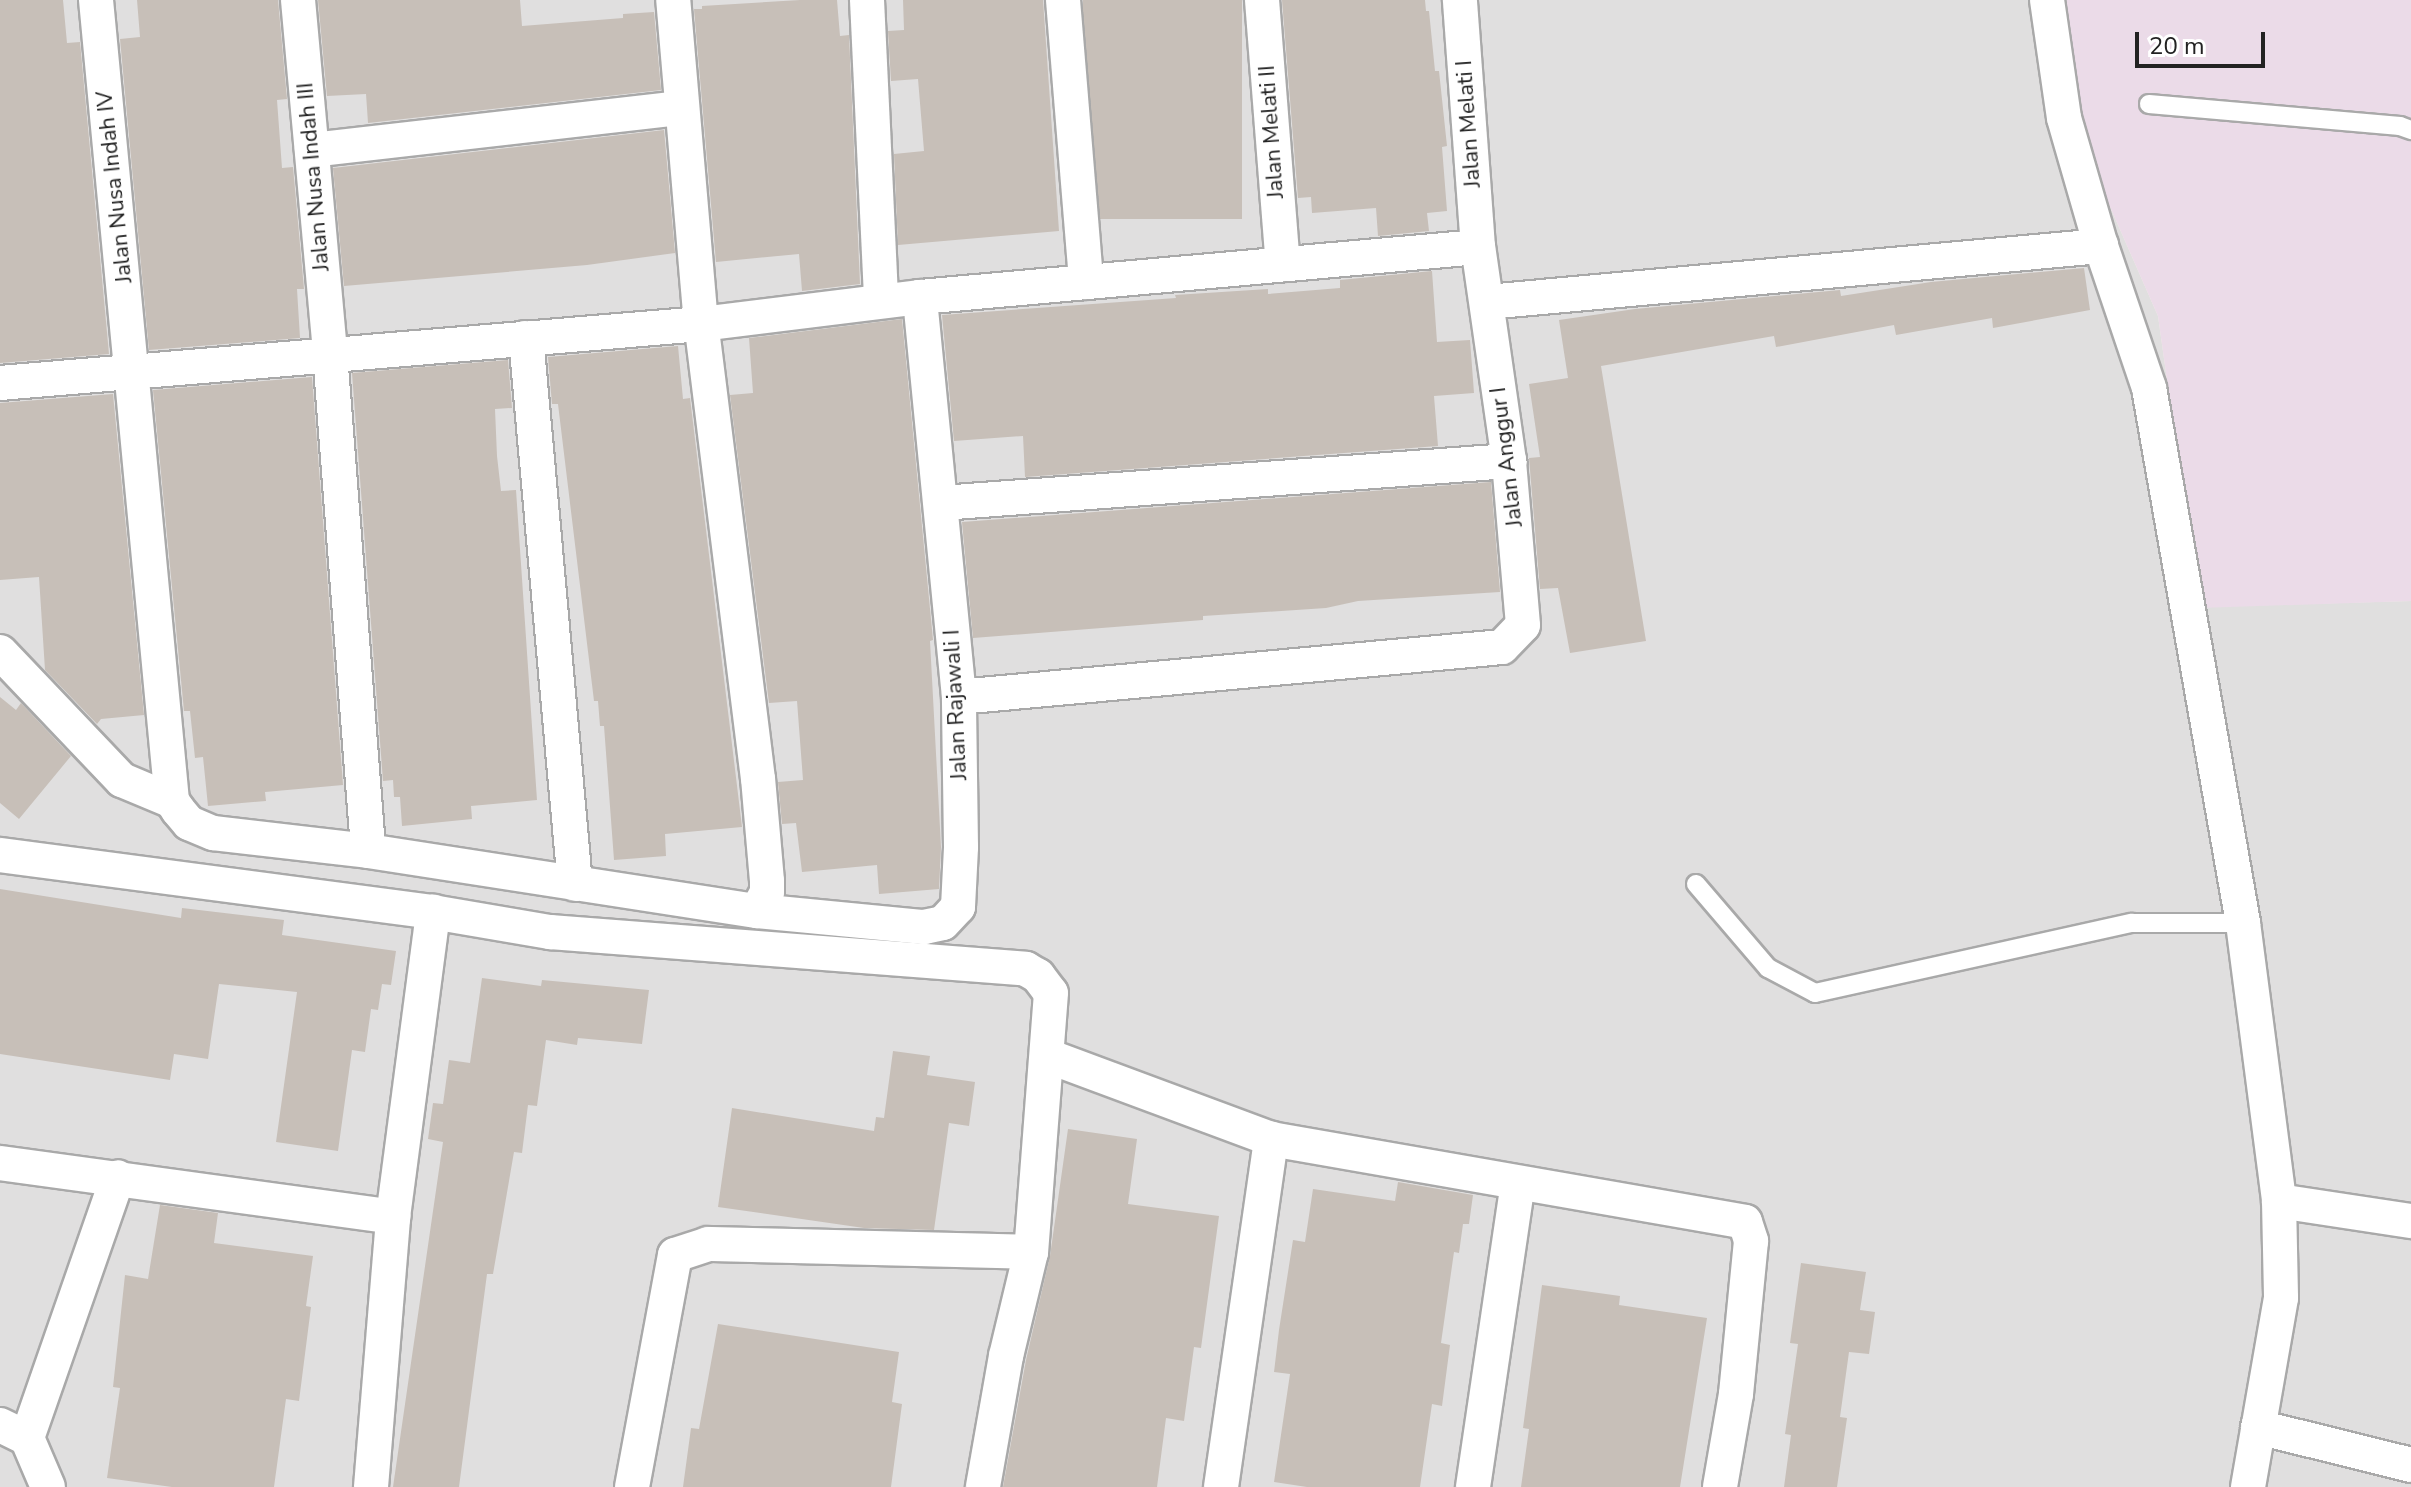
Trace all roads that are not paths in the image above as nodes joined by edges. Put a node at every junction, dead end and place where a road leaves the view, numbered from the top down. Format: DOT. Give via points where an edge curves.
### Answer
graph roads {
  1 [pos="96,0"];
  2 [pos="298,0"];
  3 [pos="673,0"];
  4 [pos="867,0"];
  5 [pos="1063,0"];
  6 [pos="1262,0"];
  7 [pos="1460,0"];
  8 [pos="2047,0"];
  9 [pos="2149,104"];
  10 [pos="682,108"];
  11 [pos="2411,130"];
  12 [pos="312,150"];
  13 [pos="2101,246"];
  14 [pos="1478,247"];
  15 [pos="1283,264"];
  16 [pos="1086,282"];
  17 [pos="920,297"];
  18 [pos="881,301"];
  19 [pos="1487,302"];
  20 [pos="701,324"];
  21 [pos="526,338"];
  22 [pos="330,354"];
  23 [pos="133,374"];
  24 [pos="0,383"];
  25 [pos="1509,461"];
  26 [pos="941,503"];
  27 [pos="0,652"];
  28 [pos="959,697"];
  29 [pos="172,801"];
  30 [pos="368,851"];
  31 [pos="0,855"];
  32 [pos="575,884"];
  33 [pos="1696,884"];
  34 [pos="757,911"];
  35 [pos="433,912"];
  36 [pos="2243,923"];
  37 [pos="1048,1056"];
  38 [pos="1271,1139"];
  39 [pos="0,1163"];
  40 [pos="118,1177"];
  41 [pos="1518,1183"];
  42 [pos="2279,1201"];
  43 [pos="393,1217"];
  44 [pos="2411,1221"];
  45 [pos="1031,1252"];
  46 [pos="2258,1427"];
  47 [pos="13,1431"];
  48 [pos="2411,1465"];
  49 [pos="48,1487"];
  50 [pos="371,1487"];
  51 [pos="632,1487"];
  52 [pos="983,1487"];
  53 [pos="1221,1487"];
  54 [pos="1473,1487"];
  55 [pos="1720,1487"];
  56 [pos="2248,1487"];
  1 -- 23 [label="street, Jalan Nusa Indah IV"];
  2 -- 12 [label="street, Jalan Nusa Indah III"];
  3 -- 10 [label="street"];
  4 -- 18 [label="street"];
  5 -- 16 [label="street"];
  6 -- 15 [label="street, Jalan Melati II"];
  7 -- 14 [label="street, Jalan Melati I"];
  8 -- 13 [label="street" via="2064,118"];
  9 -- 11 [label="lane"];
  10 -- 12 [label="street"];
  10 -- 20 [label="street"];
  12 -- 22 [label="street, Jalan Nusa Indah III"];
  13 -- 19 [label="street"];
  13 -- 36 [label="street" via="2149,388"];
  14 -- 15 [label="street"];
  14 -- 19 [label="street, Jalan Melati I"];
  15 -- 16 [label="street"];
  16 -- 17 [label="street"];
  17 -- 18 [label="street"];
  17 -- 26 [label="street, Jalan Rajawali I"];
  18 -- 20 [label="street"];
  19 -- 25 [label="street, Jalan Anggur I"];
  20 -- 21 [label="street"];
  20 -- 34 [label="street" via="759,793 767,892"];
  21 -- 22 [label="street"];
  21 -- 32 [label="street"];
  22 -- 23 [label="street"];
  22 -- 30 [label="street, Jalan Nusa Indah III"];
  23 -- 24 [label="street"];
  23 -- 29 [label="street, Jalan Nusa Indah IV"];
  25 -- 26 [label="street"];
  25 -- 28 [label="street, Jalan Anggur I" via="1523,625 1502,647"];
  26 -- 28 [label="street, Jalan Rajawali I"];
  27 -- 29 [label="street" via="122,780"];
  28 -- 34 [label="street, Jalan Rajawali I" via="958,907 943,923 924,927"];
  29 -- 30 [label="street" via="198,829"];
  30 -- 32 [label="street"];
  31 -- 35 [label="street"];
  32 -- 34 [label="street"];
  33 -- 36 [label="lane" via="1768,968 1815,993 2132,923"];
  35 -- 37 [label="street" via="550,932 1026,969 1046,982 1051,993"];
  35 -- 43 [label="street"];
  36 -- 42 [label="street"];
  37 -- 38 [label="street"];
  37 -- 45 [label="street"];
  38 -- 41 [label="street"];
  38 -- 53 [label="street"];
  39 -- 40 [label="street"];
  40 -- 43 [label="street"];
  40 -- 47 [label="street"];
  41 -- 54 [label="street"];
  41 -- 55 [label="street" via="1739,1220 1748,1226 1751,1241 1736,1394"];
  42 -- 44 [label="street"];
  42 -- 46 [label="street" via="2281,1298"];
  43 -- 50 [label="street"];
  45 -- 51 [label="street" via="708,1244 675,1255"];
  45 -- 52 [label="street"];
  46 -- 48 [label="street"];
  46 -- 56 [label="street"];
  47 -- 49 [label="street"];
}
